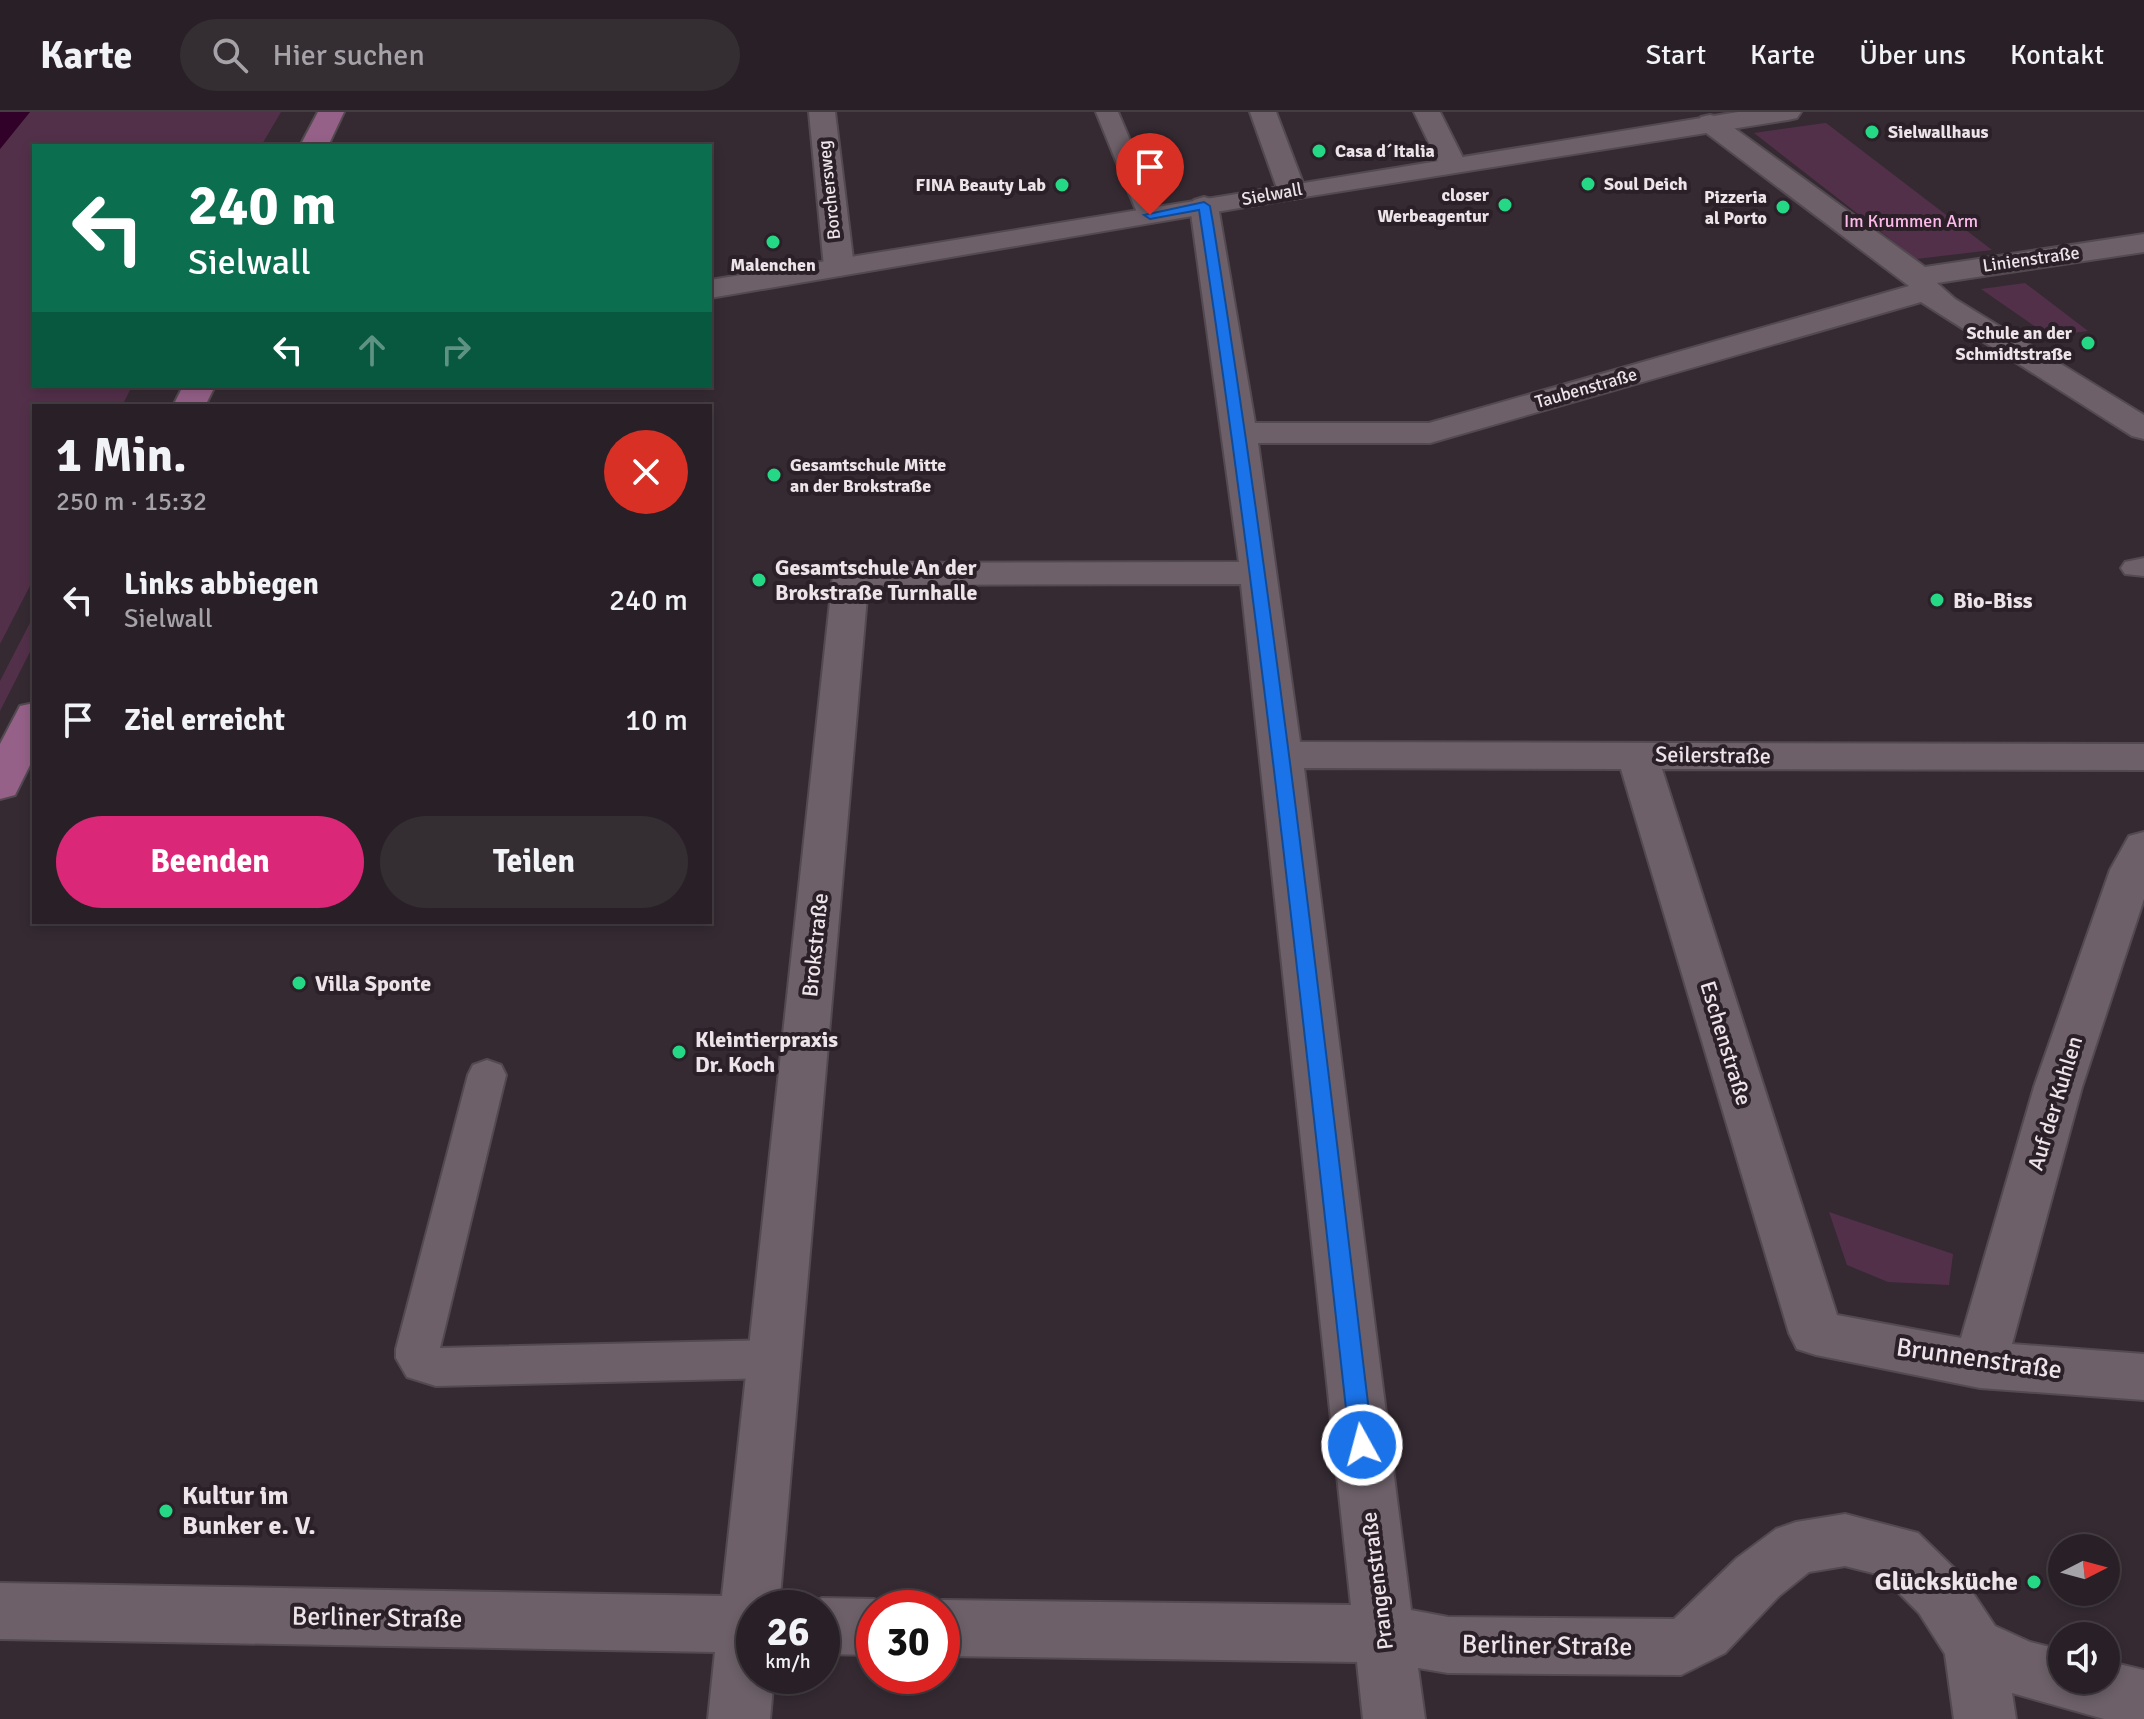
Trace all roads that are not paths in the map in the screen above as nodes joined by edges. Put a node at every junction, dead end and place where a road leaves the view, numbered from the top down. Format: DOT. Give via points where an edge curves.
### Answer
graph roads {
  1 [pos="331,112"];
  2 [pos="822,112"];
  3 [pos="1107,112"];
  4 [pos="1263,112"];
  5 [pos="1427,112"];
  6 [pos="1773,113"];
  7 [pos="1710,123"];
  8 [pos="315,144"];
  9 [pos="1452,164"];
  10 [pos="1292,191"];
  11 [pos="1204,206"];
  12 [pos="1150,215"];
  13 [pos="2144,243"];
  14 [pos="839,267"];
  15 [pos="1922,284"];
  16 [pos="712,289"];
  17 [pos="2144,429"];
  18 [pos="1240,433"];
  19 [pos="1257,573"];
  20 [pos="32,719"];
  21 [pos="1637,754"];
  22 [pos="1282,755"];
  23 [pos="2144,757"];
  24 [pos="0,786"];
  25 [pos="2140,864"];
  26 [pos="487,1075"];
  27 [pos="1816,1333"];
  28 [pos="774,1359"];
  29 [pos="1980,1365"];
  30 [pos="2144,1377"];
  31 [pos="755,1590"];
  32 [pos="0,1611"];
  33 [pos="736,1625"];
  34 [pos="960,1628"];
  35 [pos="1383,1634"];
  36 [pos="1974,1646"];
  37 [pos="2048,1676"];
  38 [pos="742,1694"];
  39 [pos="2120,1694"];
  40 [pos="2144,1700"];
  41 [pos="739,1719"];
  42 [pos="1394,1719"];
  43 [pos="1985,1719"];
  1 -- 8 [label="main road"];
  2 -- 14 [label="street, Borchersweg"];
  3 -- 12 [label="lane"];
  4 -- 10 [label="street"];
  5 -- 9 [label="street"];
  6 -- 7 [label="street, Sielwall"];
  7 -- 9 [label="street, Sielwall"];
  7 -- 15 [label="street"];
  9 -- 10 [label="street, Sielwall"];
  10 -- 11 [label="street, Sielwall"];
  11 -- 12 [label="street, Sielwall"];
  11 -- 18 [label="street, Prangenstraße"];
  12 -- 14 [label="street, Sielwall"];
  13 -- 15 [label="street, Linienstraße"];
  14 -- 16 [label="street, Sielwall"];
  15 -- 17 [label="street"];
  15 -- 18 [label="street, Taubenstraße" via="1430,433"];
  18 -- 19 [label="street, Prangenstraße"];
  19 -- 22 [label="street, Prangenstraße"];
  19 -- 28 [label="street, Brokstraße" via="851,574"];
  20 -- 24 [label="main road"];
  21 -- 22 [label="street, Seilerstraße"];
  21 -- 23 [label="street, Seilerstraße"];
  21 -- 27 [label="street, Eschenstraße"];
  22 -- 35 [label="street, Prangenstraße"];
  25 -- 29 [label="street, Auf der Kuhlen" via="2058,1087"];
  26 -- 28 [label="lane" via="418,1349 423,1364"];
  27 -- 29 [label="street, Brunnenstraße"];
  28 -- 31 [label="street, Brokstraße"];
  29 -- 30 [label="street, Brunnenstraße"];
  32 -- 33 [label="street, Berliner Straße"];
  34 -- 35 [label="street, Berliner Straße"];
  35 -- 36 [label="street, Berliner Straße" via="1448,1645 1681,1647 1704,1633 1758,1577 1796,1548 1845,1540 1898,1552 1940,1594"];
  35 -- 42 [label="street, Prangenstraße"];
  36 -- 37 [label="street"];
  36 -- 43 [label="street"];
  38 -- 41 [label="street, Brokstraße"];
  39 -- 40 [label="street"];
}
